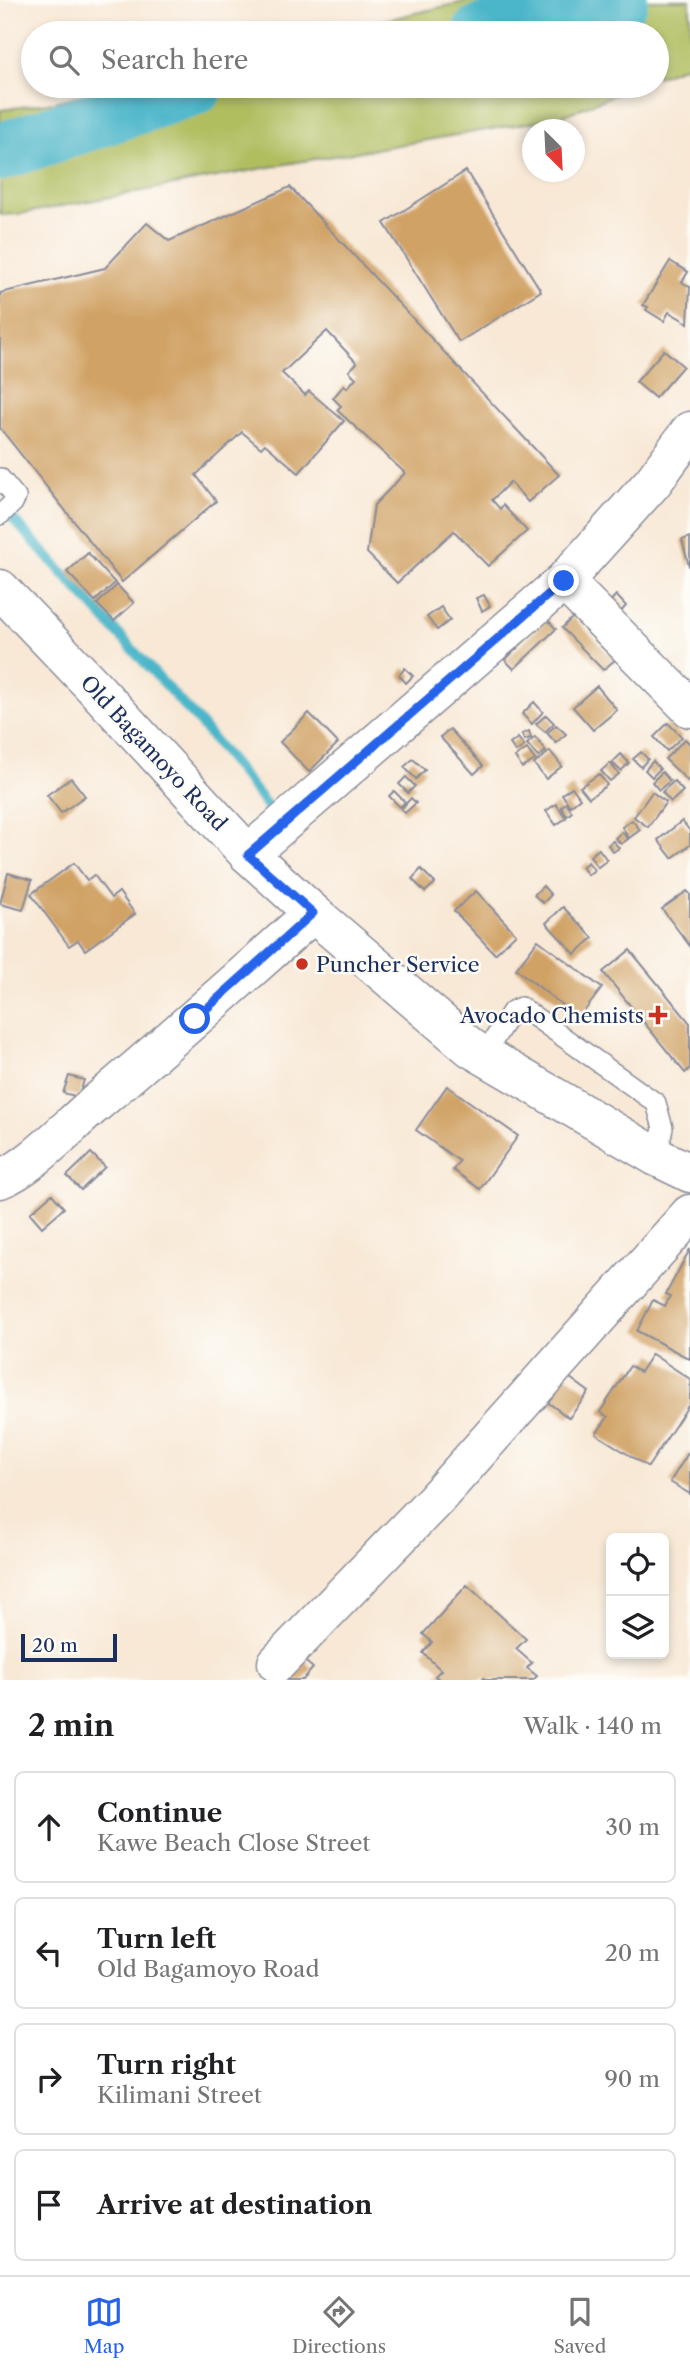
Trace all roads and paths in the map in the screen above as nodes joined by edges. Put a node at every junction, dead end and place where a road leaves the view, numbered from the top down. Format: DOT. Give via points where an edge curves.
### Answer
graph roads {
  1 [pos="690,431"];
  2 [pos="0,478"];
  3 [pos="0,515"];
  4 [pos="564,581"];
  5 [pos="0,589"];
  6 [pos="690,708"];
  7 [pos="248,855"];
  8 [pos="313,913"];
  9 [pos="484,1055"];
  10 [pos="673,1165"];
  11 [pos="0,1179"];
  12 [pos="690,1214"];
  13 [pos="277,1663"];
  1 -- 4 [label="street" via="653,482"];
  2 -- 3 [label="lane" via="16,496"];
  4 -- 6 [label="street"];
  4 -- 7 [label="street"];
  5 -- 7 [label="street, Old Bagamoyo Road"];
  7 -- 8 [label="street, Old Bagamoyo Road"];
  8 -- 9 [label="street, Old Bagamoyo Road"];
  8 -- 11 [label="street" via="46,1146"];
  9 -- 10 [label="street, Old Bagamoyo Road"];
  9 -- 10 [label="lane" via="512,1011 521,1007 656,1103"];
  12 -- 13 [label="street" via="435,1500"];
}
